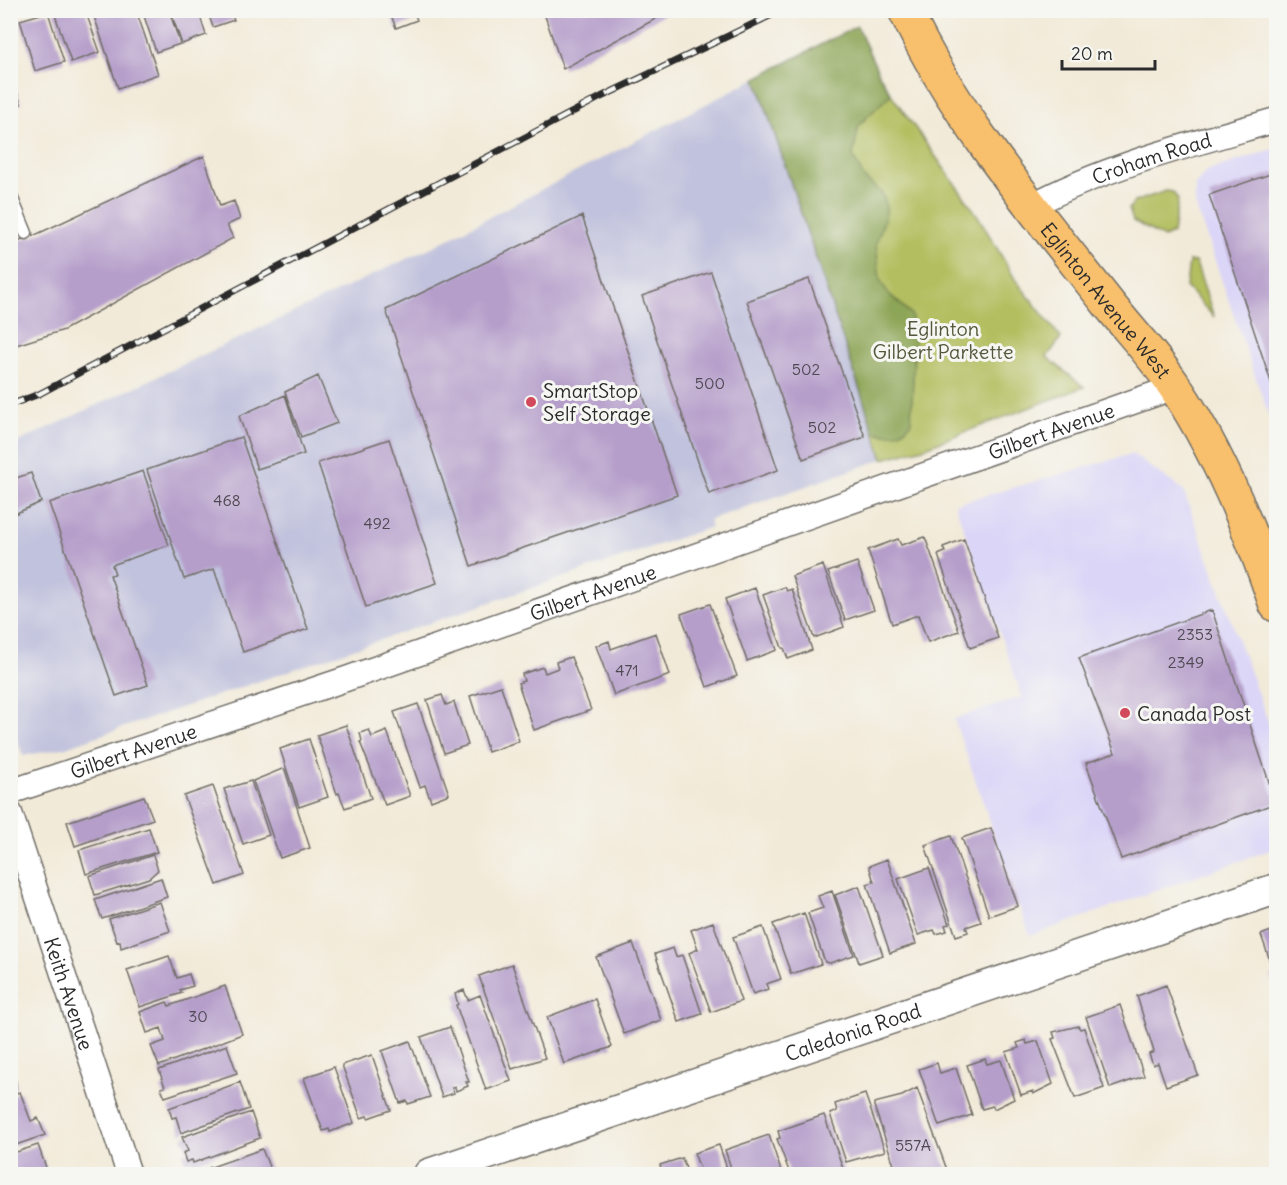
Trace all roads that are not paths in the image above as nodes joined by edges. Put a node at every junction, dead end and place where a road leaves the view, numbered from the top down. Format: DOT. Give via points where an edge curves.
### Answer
graph roads {
  1 [pos="905,10"];
  2 [pos="1276,120"];
  3 [pos="10,194"];
  4 [pos="1031,206"];
  5 [pos="26,233"];
  6 [pos="1175,387"];
  7 [pos="1268,552"];
  8 [pos="1276,605"];
  9 [pos="10,792"];
  10 [pos="10,813"];
  11 [pos="1276,889"];
  12 [pos="129,1174"];
  13 [pos="429,1174"];
  1 -- 4 [label="main road, Eglinton Avenue West" via="925,53"];
  2 -- 4 [label="street, Croham Road" via="1149,157 1071,185"];
  3 -- 5 [label="lane"];
  4 -- 6 [label="main road, Eglinton Avenue West"];
  6 -- 7 [label="main road, Eglinton Avenue West"];
  6 -- 9 [label="street, Gilbert Avenue" via="346,679"];
  7 -- 8 [label="main road, Eglinton Avenue West"];
  10 -- 12 [label="street, Keith Avenue"];
  11 -- 13 [label="street, Caledonia Road"];
}
